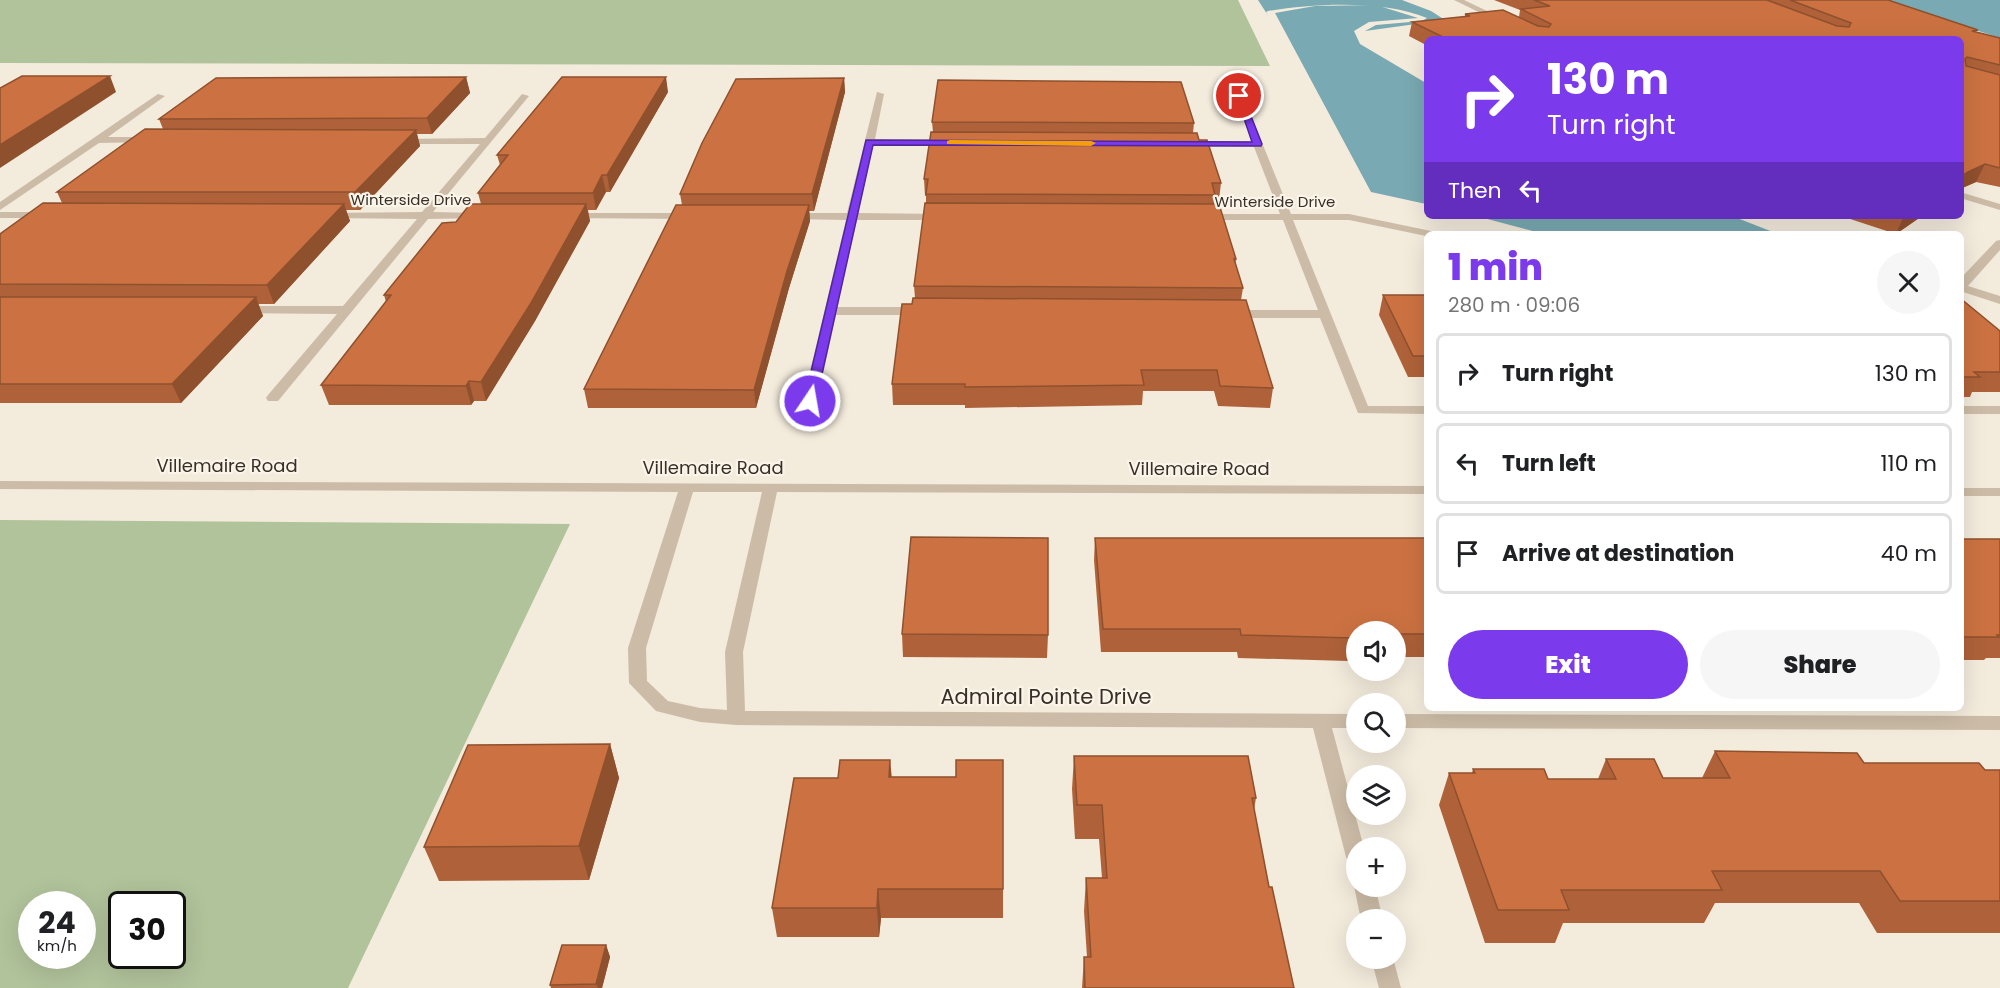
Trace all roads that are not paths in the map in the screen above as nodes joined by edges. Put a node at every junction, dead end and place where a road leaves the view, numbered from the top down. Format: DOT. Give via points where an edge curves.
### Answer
graph roads {
  1 [pos="1458,0"];
  2 [pos="1512,25"];
  3 [pos="880,94"];
  4 [pos="161,96"];
  5 [pos="525,96"];
  6 [pos="1239,96"];
  7 [pos="97,140"];
  8 [pos="157,140"];
  9 [pos="393,141"];
  10 [pos="488,141"];
  11 [pos="869,142"];
  12 [pos="964,142"];
  13 [pos="1175,144"];
  14 [pos="1258,144"];
  15 [pos="1964,196"];
  16 [pos="0,207"];
  17 [pos="2000,207"];
  18 [pos="0,215"];
  19 [pos="59,215"];
  20 [pos="319,215"];
  21 [pos="426,215"];
  22 [pos="497,216"];
  23 [pos="556,216"];
  24 [pos="698,216"];
  25 [pos="781,216"];
  26 [pos="852,216"];
  27 [pos="958,217"];
  28 [pos="1193,217"];
  29 [pos="1287,217"];
  30 [pos="1424,233"];
  31 [pos="2000,243"];
  32 [pos="1964,283"];
  33 [pos="1964,288"];
  34 [pos="2000,300"];
  35 [pos="228,309"];
  36 [pos="347,309"];
  37 [pos="830,310"];
  38 [pos="936,311"];
  39 [pos="1219,314"];
  40 [pos="1324,315"];
  41 [pos="273,398"];
  42 [pos="810,401"];
  43 [pos="1424,410"];
  44 [pos="1964,410"];
  45 [pos="2000,410"];
  46 [pos="0,485"];
  47 [pos="687,488"];
  48 [pos="771,488"];
  49 [pos="1424,490"];
  50 [pos="1964,492"];
  51 [pos="2000,492"];
  52 [pos="736,718"];
  53 [pos="1321,721"];
  54 [pos="1346,721"];
  55 [pos="1406,721"];
  56 [pos="2000,723"];
  57 [pos="1351,837"];
  58 [pos="1385,969"];
  59 [pos="1390,988"];
  1 -- 2 [label="street"];
  3 -- 11 [label="street"];
  4 -- 7 [label="street"];
  5 -- 10 [label="street"];
  6 -- 14 [label="street"];
  7 -- 8 [label="street"];
  7 -- 16 [label="street"];
  9 -- 10 [label="street"];
  10 -- 21 [label="street"];
  11 -- 12 [label="street"];
  11 -- 26 [label="street"];
  13 -- 14 [label="street"];
  14 -- 29 [label="street"];
  15 -- 17 [label="street"];
  18 -- 19 [label="street"];
  20 -- 21 [label="street, Winterside Drive"];
  21 -- 22 [label="street, Winterside Drive"];
  21 -- 36 [label="street"];
  23 -- 24 [label="street"];
  25 -- 26 [label="street"];
  26 -- 27 [label="street"];
  26 -- 37 [label="street"];
  28 -- 29 [label="street, Winterside Drive"];
  29 -- 30 [label="street, Winterside Drive" via="1349,217"];
  29 -- 40 [label="street"];
  31 -- 32 [label="street"];
  33 -- 34 [label="street"];
  35 -- 36 [label="street"];
  36 -- 41 [label="street"];
  37 -- 38 [label="street"];
  37 -- 42 [label="street"];
  39 -- 40 [label="street"];
  40 -- 43 [label="street" via="1363,410"];
  44 -- 45 [label="street"];
  46 -- 47 [label="street, Villemaire Road"];
  47 -- 48 [label="street, Villemaire Road"];
  47 -- 52 [label="street, Admiral Pointe Drive" via="637,648 638,683 662,706 700,716"];
  48 -- 49 [label="street, Villemaire Road"];
  48 -- 52 [label="street" via="734,652"];
  50 -- 51 [label="street"];
  52 -- 53 [label="street, Admiral Pointe Drive"];
  53 -- 54 [label="street, Admiral Pointe Drive"];
  53 -- 57 [label="street"];
  55 -- 56 [label="street"];
  58 -- 59 [label="street"];
}
